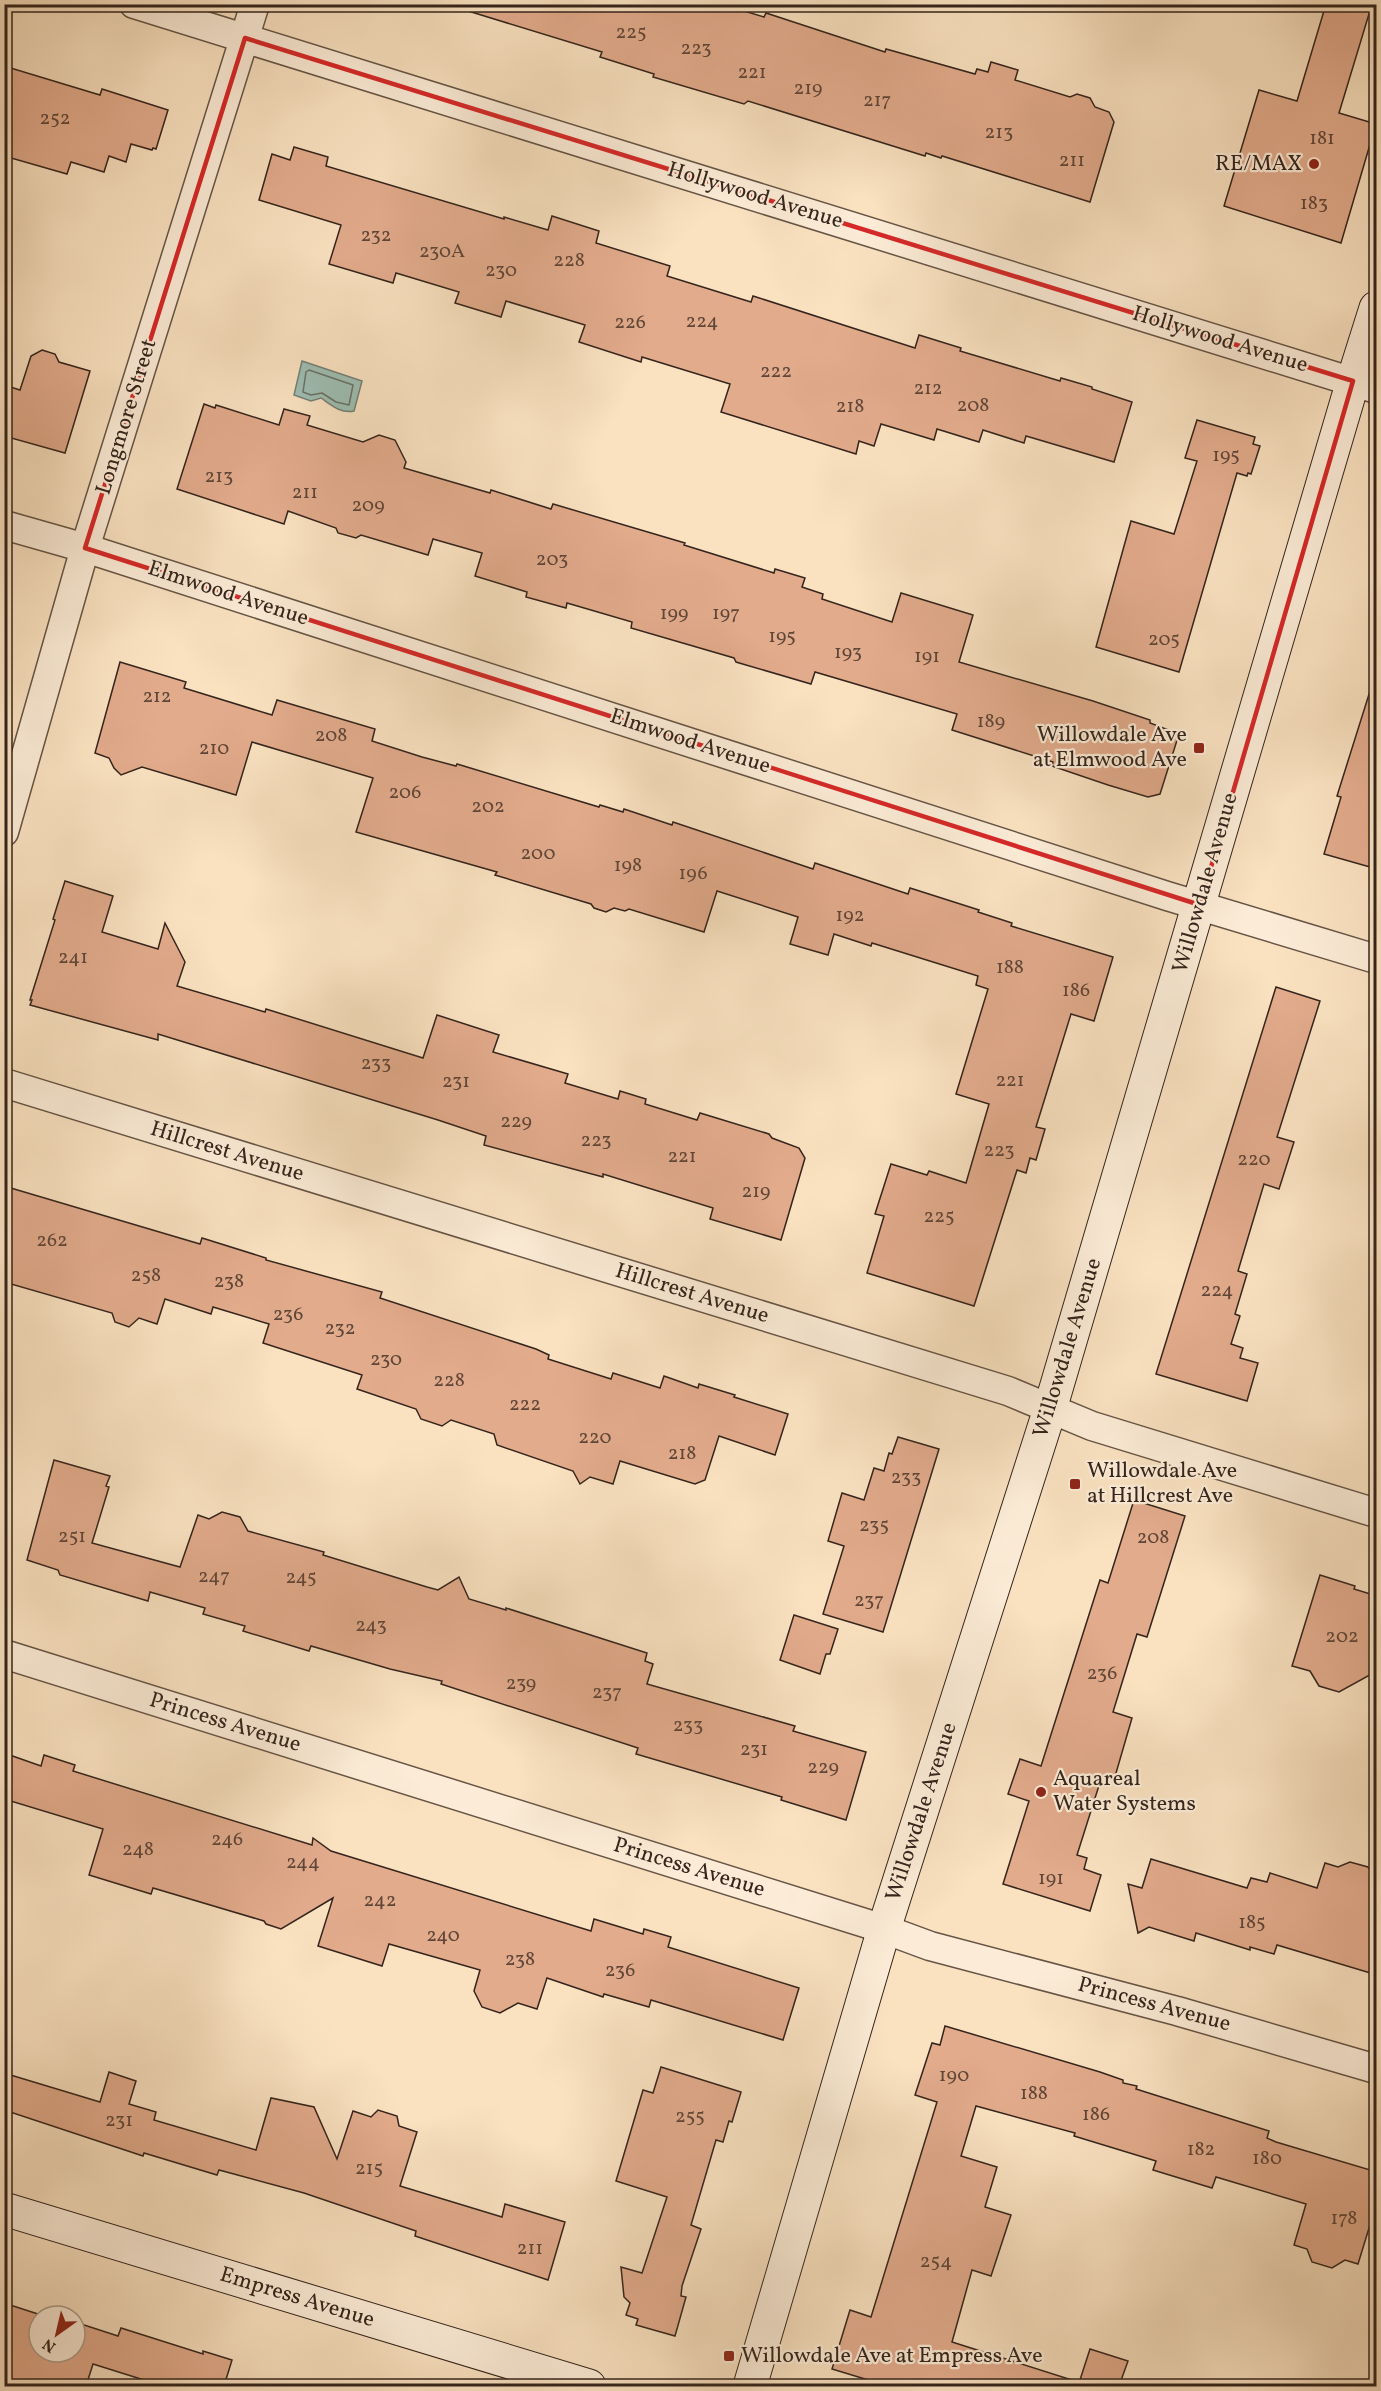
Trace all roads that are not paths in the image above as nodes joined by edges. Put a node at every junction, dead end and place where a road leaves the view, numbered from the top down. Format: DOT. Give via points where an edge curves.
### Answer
graph roads {
  1 [pos="134,4"];
  2 [pos="255,4"];
  3 [pos="245,38"];
  4 [pos="1377,308"];
  5 [pos="1365,385"];
  6 [pos="4,525"];
  7 [pos="86,548"];
  8 [pos="4,832"];
  9 [pos="1200,905"];
  10 [pos="1377,959"];
  11 [pos="4,1083"];
  12 [pos="1050,1409"];
  13 [pos="1377,1513"];
  14 [pos="4,1654"];
  15 [pos="884,1929"];
  16 [pos="1377,2069"];
  17 [pos="4,2209"];
  18 [pos="589,2386"];
  19 [pos="750,2386"];
  1 -- 3 [label="street, Hollywood Avenue"];
  2 -- 3 [label="street, Longmore Street"];
  3 -- 5 [label="street, Hollywood Avenue"];
  3 -- 7 [label="street, Longmore Street"];
  4 -- 5 [label="street, Willowdale Avenue"];
  5 -- 9 [label="street, Willowdale Avenue"];
  6 -- 7 [label="street, Elmwood Avenue"];
  7 -- 8 [label="street, Longmore Street"];
  7 -- 9 [label="street, Elmwood Avenue"];
  9 -- 10 [label="street, Elmwood Avenue"];
  9 -- 12 [label="street, Willowdale Avenue"];
  11 -- 12 [label="street, Hillcrest Avenue" via="1008,1391"];
  12 -- 13 [label="street, Hillcrest Avenue" via="1092,1426"];
  12 -- 15 [label="street, Willowdale Avenue"];
  14 -- 15 [label="street, Princess Avenue"];
  15 -- 16 [label="street, Princess Avenue" via="930,1946 1177,2010"];
  15 -- 19 [label="street, Willowdale Avenue"];
  17 -- 18 [label="street, Empress Avenue"];
}
